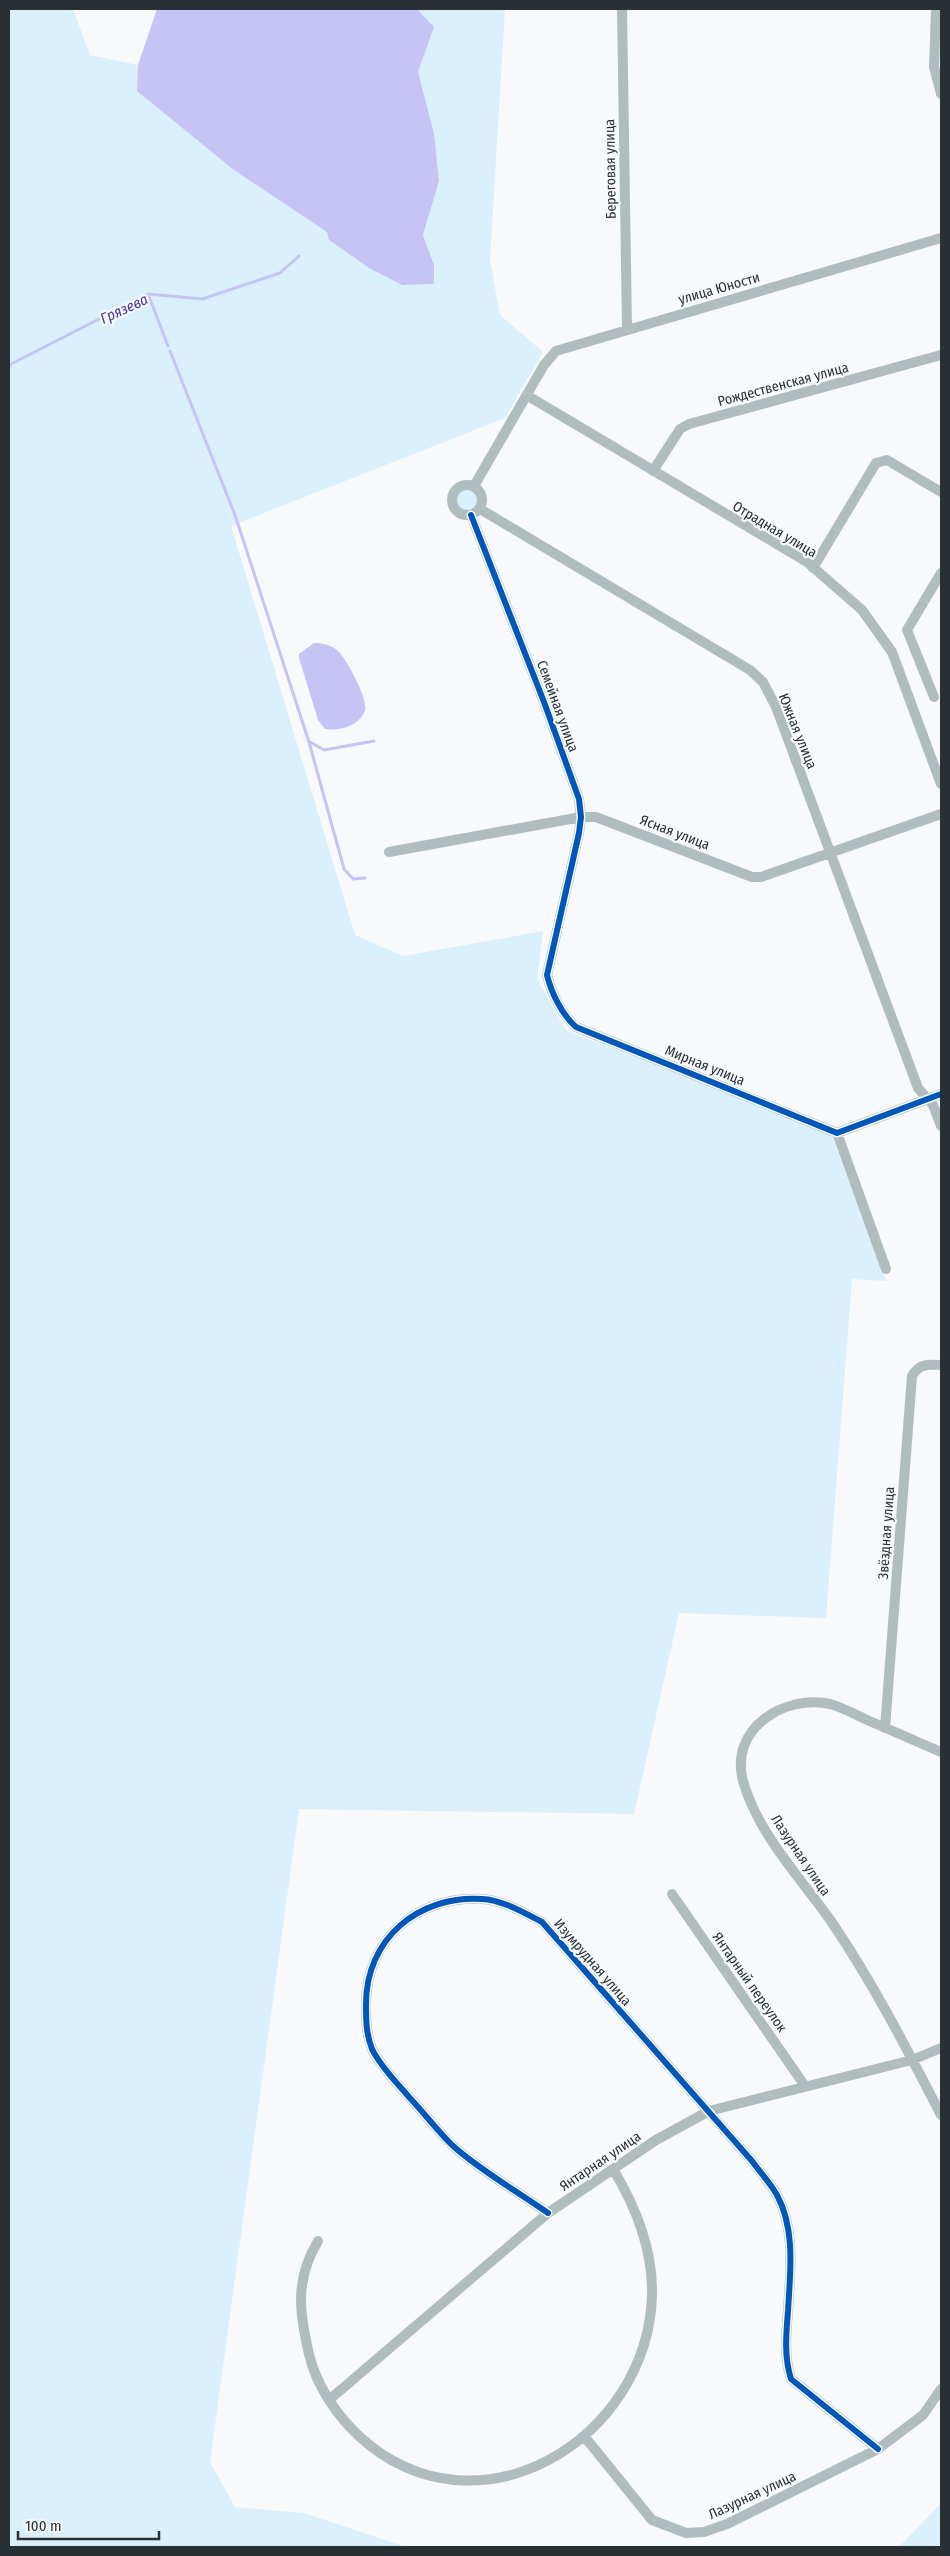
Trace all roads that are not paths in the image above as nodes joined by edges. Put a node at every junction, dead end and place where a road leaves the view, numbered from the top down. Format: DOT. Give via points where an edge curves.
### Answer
graph roads {
  1 [pos="622,9"];
  2 [pos="936,9"];
  3 [pos="941,94"];
  4 [pos="941,238"];
  5 [pos="627,329"];
  6 [pos="941,354"];
  7 [pos="528,396"];
  8 [pos="653,471"];
  9 [pos="474,486"];
  10 [pos="941,492"];
  11 [pos="475,512"];
  12 [pos="813,568"];
  13 [pos="941,573"];
  14 [pos="934,698"];
  15 [pos="941,784"];
  16 [pos="941,814"];
  17 [pos="581,817"];
  18 [pos="389,852"];
  19 [pos="829,852"];
  20 [pos="561,911"];
  21 [pos="941,1094"];
  22 [pos="926,1099"];
  23 [pos="941,1126"];
  24 [pos="837,1133"];
  25 [pos="886,1269"];
  26 [pos="941,1365"];
  27 [pos="885,1728"];
  28 [pos="941,1752"];
  29 [pos="672,1894"];
  30 [pos="941,2048"];
  31 [pos="912,2060"];
  32 [pos="805,2086"];
  33 [pos="709,2111"];
  34 [pos="941,2115"];
  35 [pos="613,2169"];
  36 [pos="548,2213"];
  37 [pos="318,2241"];
  38 [pos="941,2389"];
  39 [pos="329,2400"];
  40 [pos="584,2436"];
  41 [pos="878,2449"];
  1 -- 5 [label="street, Береговая улица"];
  2 -- 3 [label="street" via="934,67"];
  4 -- 5 [label="street, улица Юности"];
  5 -- 7 [label="street, улица Юности" via="556,351 544,365"];
  6 -- 8 [label="street, Рождественская улица" via="689,424 680,429"];
  7 -- 8 [label="street, Отрадная улица"];
  7 -- 9 [label="street, улица Юности"];
  8 -- 12 [label="street, Отрадная улица"];
  9 -- 11 [label="street" via="483,499"];
  9 -- 11 [label="street" via="460,486 452,497 456,511 466,516"];
  10 -- 12 [label="street" via="887,460 876,463"];
  11 -- 17 [label="street, Семейная улица" via="579,799"];
  11 -- 19 [label="street, Южная улица" via="750,670 763,682 776,707"];
  12 -- 15 [label="street, Отрадная улица" via="862,610 892,652"];
  13 -- 14 [label="street" via="907,630"];
  16 -- 19 [label="street, Ясная улица"];
  17 -- 18 [label="street, Ясная улица"];
  17 -- 19 [label="street, Ясная улица" via="605,819 752,877 761,877"];
  17 -- 20 [label="street, Семейная улица"];
  19 -- 22 [label="street, Южная улица" via="918,1088"];
  20 -- 24 [label="street, Мирная улица" via="547,975 565,1015 576,1027"];
  21 -- 22 [label="street"];
  22 -- 23 [label="street, Южная улица" via="933,1105"];
  22 -- 24 [label="street"];
  24 -- 25 [label="street"];
  26 -- 27 [label="street, Звёздная улица" via="925,1364 916,1368 912,1376"];
  27 -- 28 [label="street, Лазурная улица"];
  27 -- 31 [label="street, Лазурная улица" via="832,1704 805,1701 788,1705 759,1723 749,1735 742,1761 742,1779 768,1836 875,1990"];
  29 -- 32 [label="street, Янтарный переулок"];
  30 -- 31 [label="street, Янтарная улица"];
  31 -- 32 [label="street, Янтарная улица"];
  31 -- 34 [label="street, Лазурная улица"];
  32 -- 33 [label="street, Янтарная улица"];
  33 -- 35 [label="street, Янтарная улица" via="656,2140"];
  33 -- 36 [label="street, Изумрудная улица" via="542,1922 512,1907 484,1899 450,1900 422,1910 398,1926 381,1946 370,1969 366,2024 373,2050 398,2084 453,2145"];
  33 -- 41 [label="street, Изумрудная улица" via="777,2196 788,2229 791,2264 785,2348 791,2379"];
  35 -- 36 [label="street, Янтарная улица"];
  35 -- 40 [label="street" via="640,2220 650,2259 652,2295 646,2335 634,2371 611,2406"];
  36 -- 39 [label="street, Янтарная улица"];
  37 -- 39 [label="street" via="308,2257 300,2293 302,2328 312,2368"];
  38 -- 41 [label="street, Лазурная улица" via="922,2415"];
  39 -- 40 [label="street" via="350,2428 378,2454 408,2468 449,2480 490,2479 524,2473 556,2458"];
  40 -- 41 [label="street, Лазурная улица" via="652,2520 686,2533 704,2532 727,2524"];
}
